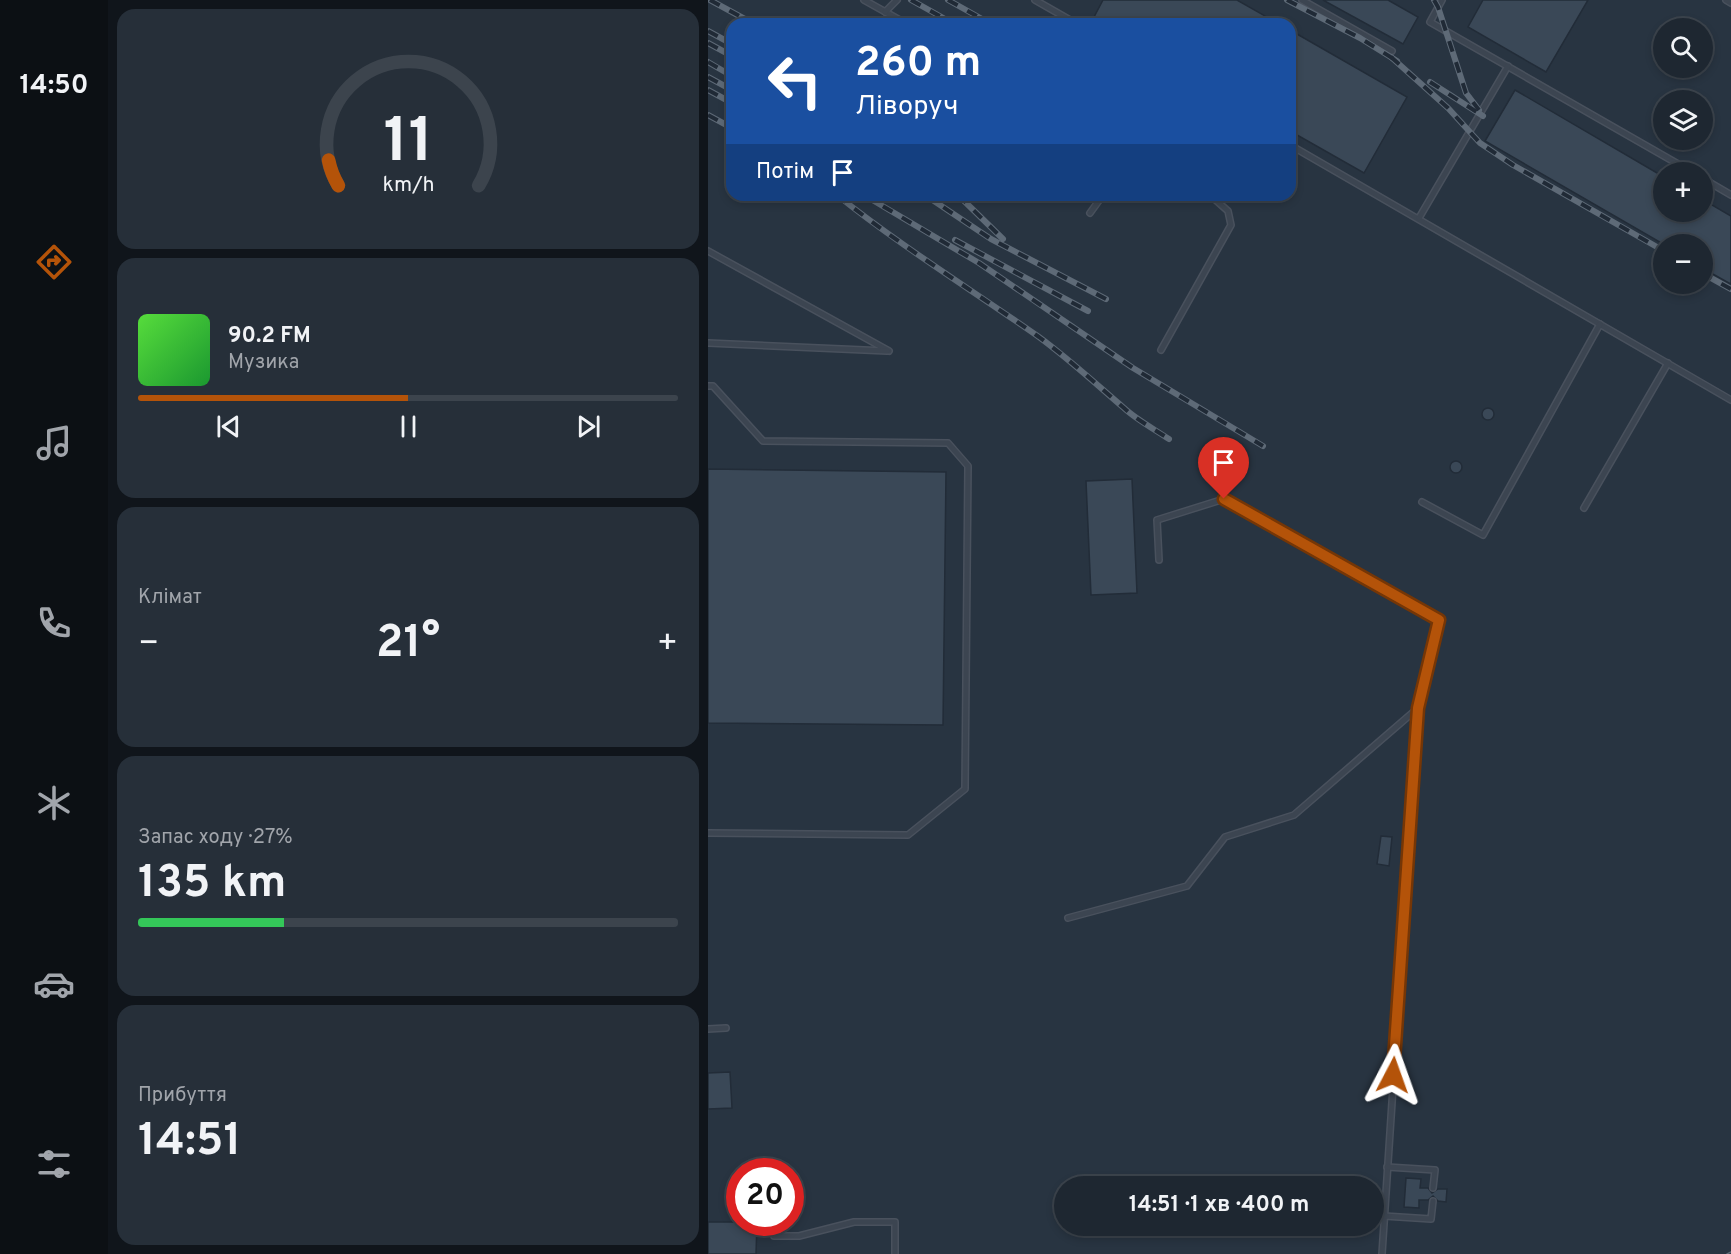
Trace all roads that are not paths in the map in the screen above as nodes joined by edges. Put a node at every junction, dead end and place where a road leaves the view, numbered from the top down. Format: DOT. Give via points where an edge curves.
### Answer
graph roads {
  1 [pos="864,0"];
  2 [pos="897,0"];
  3 [pos="1035,0"];
  4 [pos="1302,0"];
  5 [pos="1443,0"];
  6 [pos="1726,0"];
  7 [pos="1045,2"];
  8 [pos="1731,3"];
  9 [pos="885,12"];
  10 [pos="896,18"];
  11 [pos="1068,18"];
  12 [pos="1392,51"];
  13 [pos="1508,66"];
  14 [pos="1296,148"];
  15 [pos="1675,162"];
  16 [pos="1713,184"];
  17 [pos="1731,195"];
  18 [pos="1099,201"];
  19 [pos="1217,201"];
  20 [pos="1090,213"];
  21 [pos="1419,218"];
  22 [pos="708,251"];
  23 [pos="1600,324"];
  24 [pos="708,343"];
  25 [pos="1161,350"];
  26 [pos="1668,363"];
  27 [pos="708,386"];
  28 [pos="1731,399"];
  29 [pos="1422,502"];
  30 [pos="1584,508"];
  31 [pos="1159,560"];
  32 [pos="1418,708"];
  33 [pos="708,833"];
  34 [pos="1068,918"];
  35 [pos="726,1028"];
  36 [pos="708,1029"];
  37 [pos="1387,1167"];
  38 [pos="1433,1188"];
  39 [pos="1433,1201"];
  40 [pos="1384,1216"];
  41 [pos="804,1235"];
  42 [pos="1383,1236"];
  43 [pos="895,1254"];
  44 [pos="1382,1254"];
  1 -- 9 [label="lane"];
  2 -- 9 [label="lane"];
  3 -- 7 [label="lane"];
  4 -- 12 [label="lane"];
  5 -- 13 [label="lane" via="1430,22"];
  6 -- 8 [label="lane"];
  7 -- 11 [label="lane"];
  9 -- 10 [label="lane"];
  13 -- 15 [label="lane"];
  13 -- 21 [label="lane"];
  14 -- 21 [label="lane"];
  16 -- 17 [label="lane"];
  18 -- 20 [label="lane"];
  19 -- 25 [label="lane" via="1228,211 1231,225"];
  21 -- 23 [label="lane"];
  22 -- 24 [label="lane" via="889,351"];
  23 -- 26 [label="lane"];
  23 -- 29 [label="lane" via="1483,535"];
  26 -- 28 [label="lane"];
  26 -- 30 [label="lane"];
  27 -- 33 [label="lane" via="713,386 763,441 948,443 968,466 968,478 965,789 908,835"];
  31 -- 32 [label="lane" via="1157,520 1224,499 1429,614 1439,620"];
  32 -- 34 [label="lane" via="1294,815 1226,837 1187,886"];
  32 -- 37 [label="lane"];
  35 -- 36 [label="lane"];
  37 -- 38 [label="lane" via="1435,1170"];
  37 -- 40 [label="lane"];
  39 -- 40 [label="lane" via="1431,1219"];
  41 -- 43 [label="lane" via="854,1222 895,1222"];
  42 -- 44 [label="lane"];
}
